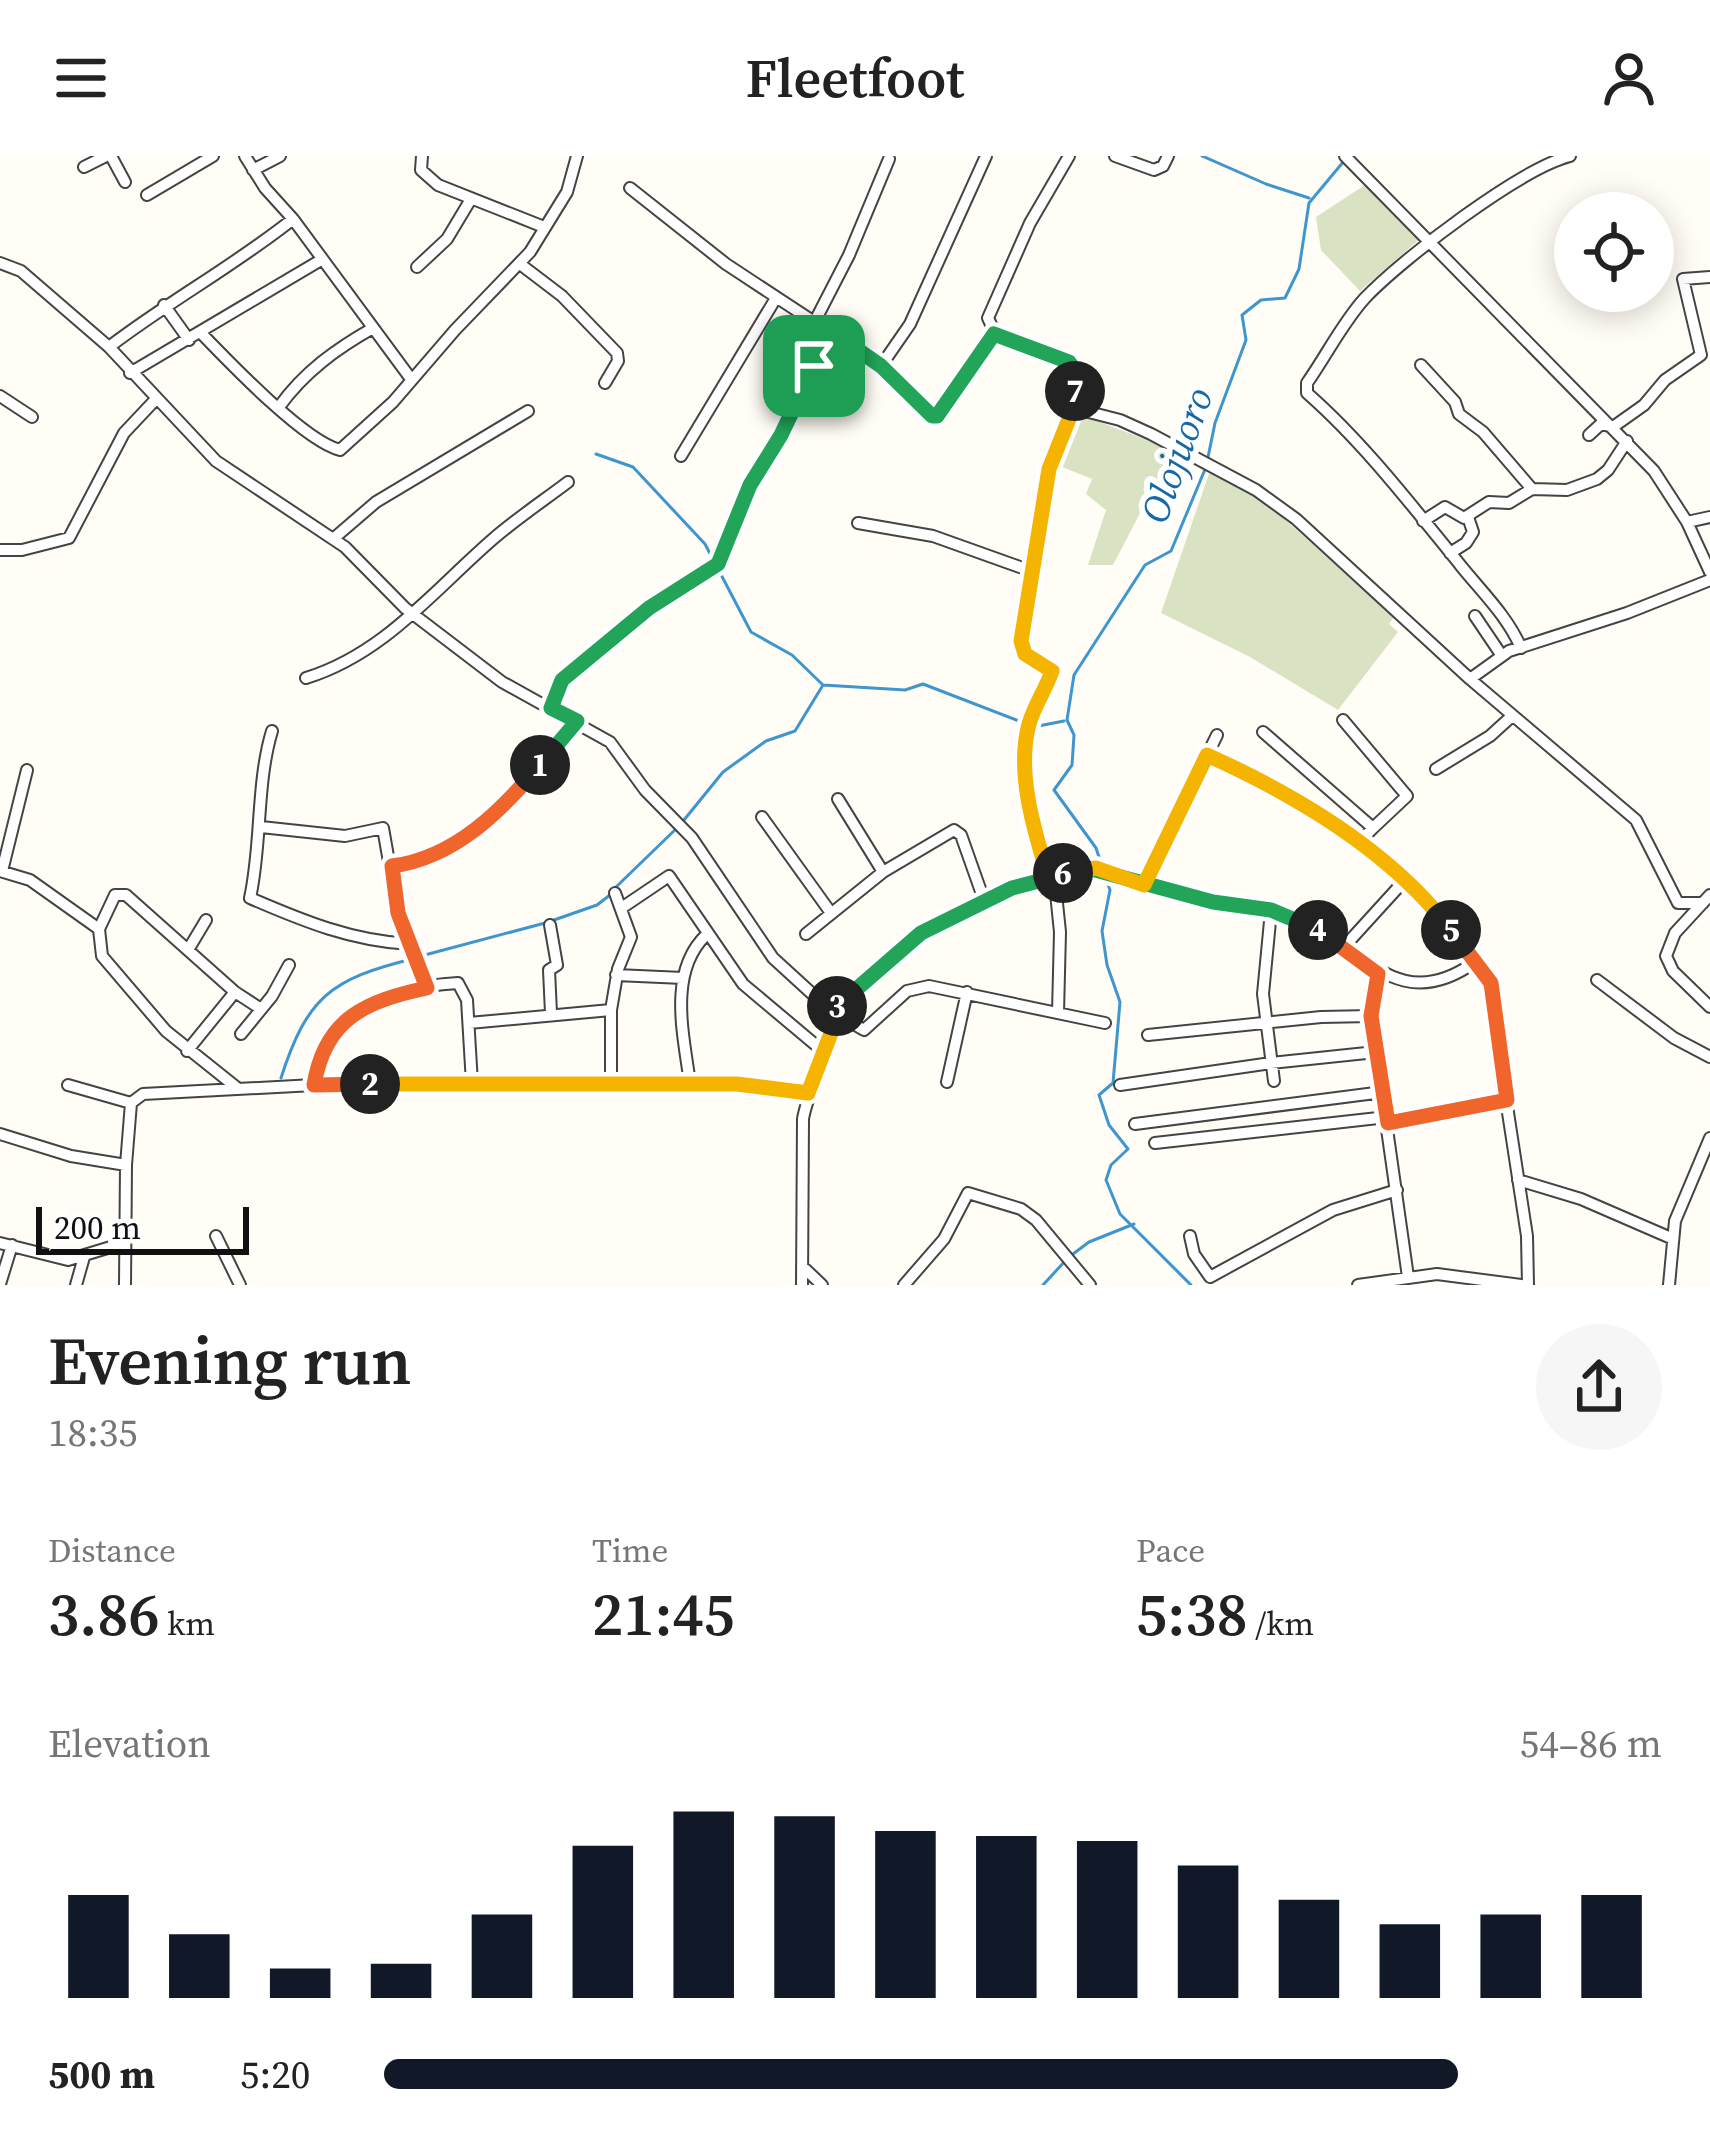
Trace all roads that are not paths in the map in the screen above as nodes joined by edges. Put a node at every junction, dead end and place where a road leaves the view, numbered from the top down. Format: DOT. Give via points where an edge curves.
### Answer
graph roads {
  1 [pos="109,156"];
  2 [pos="244,156"];
  3 [pos="280,156"];
  4 [pos="422,156"];
  5 [pos="986,156"];
  6 [pos="1069,156"];
  7 [pos="1114,156"];
  8 [pos="1168,156"];
  9 [pos="1570,156"];
  10 [pos="574,157"];
  11 [pos="206,158"];
  12 [pos="889,159"];
  13 [pos="1348,159"];
  14 [pos="84,166"];
  15 [pos="253,170"];
  16 [pos="125,182"];
  17 [pos="630,188"];
  18 [pos="147,195"];
  19 [pos="471,199"];
  20 [pos="293,219"];
  21 [pos="544,227"];
  22 [pos="1430,242"];
  23 [pos="321,260"];
  24 [pos="0,262"];
  25 [pos="520,264"];
  26 [pos="417,267"];
  27 [pos="1710,277"];
  28 [pos="776,298"];
  29 [pos="164,305"];
  30 [pos="814,322"];
  31 [pos="373,328"];
  32 [pos="835,334"];
  33 [pos="994,334"];
  34 [pos="195,336"];
  35 [pos="109,347"];
  36 [pos="1421,365"];
  37 [pos="881,366"];
  38 [pos="130,373"];
  39 [pos="411,380"];
  40 [pos="605,383"];
  41 [pos="0,396"];
  42 [pos="156,399"];
  43 [pos="279,406"];
  44 [pos="1073,409"];
  45 [pos="528,411"];
  46 [pos="32,417"];
  47 [pos="1613,428"];
  48 [pos="1589,435"];
  49 [pos="1627,441"];
  50 [pos="681,456"];
  51 [pos="568,482"];
  52 [pos="1532,489"];
  53 [pos="1468,517"];
  54 [pos="1710,517"];
  55 [pos="1423,521"];
  56 [pos="1687,522"];
  57 [pos="857,523"];
  58 [pos="333,539"];
  59 [pos="0,550"];
  60 [pos="1450,554"];
  61 [pos="1031,571"];
  62 [pos="1710,576"];
  63 [pos="412,613"];
  64 [pos="1474,616"];
  65 [pos="1521,648"];
  66 [pos="1502,656"];
  67 [pos="306,678"];
  68 [pos="1470,679"];
  69 [pos="551,708"];
  70 [pos="1512,716"];
  71 [pos="1343,720"];
  72 [pos="577,721"];
  73 [pos="272,731"];
  74 [pos="1263,732"];
  75 [pos="1217,735"];
  76 [pos="1207,755"];
  77 [pos="1436,769"];
  78 [pos="27,770"];
  79 [pos="838,799"];
  80 [pos="762,817"];
  81 [pos="261,827"];
  82 [pos="1373,828"];
  83 [pos="1359,842"];
  84 [pos="392,866"];
  85 [pos="1,871"];
  86 [pos="883,872"];
  87 [pos="1051,875"];
  88 [pos="1404,881"];
  89 [pos="1144,885"];
  90 [pos="615,893"];
  91 [pos="1706,899"];
  92 [pos="984,900"];
  93 [pos="622,907"];
  94 [pos="1271,910"];
  95 [pos="831,913"];
  96 [pos="206,920"];
  97 [pos="550,925"];
  98 [pos="99,928"];
  99 [pos="806,934"];
  100 [pos="706,935"];
  101 [pos="1342,948"];
  102 [pos="188,950"];
  103 [pos="413,954"];
  104 [pos="1475,962"];
  105 [pos="289,965"];
  106 [pos="1378,974"];
  107 [pos="616,975"];
  108 [pos="683,978"];
  109 [pos="1597,980"];
  110 [pos="427,988"];
  111 [pos="235,992"];
  112 [pos="967,992"];
  113 [pos="1710,1006"];
  114 [pos="261,1009"];
  115 [pos="611,1010"];
  116 [pos="832,1011"];
  117 [pos="551,1013"];
  118 [pos="1058,1013"];
  119 [pos="1371,1016"];
  120 [pos="1264,1022"];
  121 [pos="469,1023"];
  122 [pos="1105,1023"];
  123 [pos="242,1034"];
  124 [pos="1148,1036"];
  125 [pos="187,1052"];
  126 [pos="824,1052"];
  127 [pos="1376,1052"];
  128 [pos="1710,1058"];
  129 [pos="1270,1063"];
  130 [pos="1274,1081"];
  131 [pos="946,1082"];
  132 [pos="472,1083"];
  133 [pos="68,1084"];
  134 [pos="611,1084"];
  135 [pos="690,1084"];
  136 [pos="314,1085"];
  137 [pos="1120,1085"];
  138 [pos="238,1088"];
  139 [pos="1383,1092"];
  140 [pos="808,1093"];
  141 [pos="1507,1100"];
  142 [pos="131,1103"];
  143 [pos="1387,1120"];
  144 [pos="1135,1124"];
  145 [pos="0,1134"];
  146 [pos="1710,1138"];
  147 [pos="1154,1143"];
  148 [pos="126,1166"];
  149 [pos="1518,1180"];
  150 [pos="1397,1190"];
  151 [pos="216,1236"];
  152 [pos="1190,1236"];
  153 [pos="1671,1238"];
  154 [pos="124,1243"];
  155 [pos="6,1244"];
  156 [pos="84,1257"];
  157 [pos="802,1266"];
  158 [pos="1408,1277"];
  159 [pos="0,1284"];
  160 [pos="76,1285"];
  161 [pos="125,1285"];
  162 [pos="240,1285"];
  163 [pos="802,1285"];
  164 [pos="822,1285"];
  165 [pos="904,1285"];
  166 [pos="1090,1285"];
  167 [pos="1358,1285"];
  168 [pos="1524,1285"];
  169 [pos="1669,1285"];
  1 -- 14 [label="street"];
  1 -- 16 [label="street"];
  2 -- 15 [label="street"];
  3 -- 15 [label="street"];
  4 -- 19 [label="street" via="422,170"];
  5 -- 37 [label="street" via="910,324"];
  6 -- 33 [label="street" via="990,314"];
  7 -- 8 [label="street" via="1154,170"];
  9 -- 22 [label="street" via="1546,162"];
  10 -- 21 [label="street" via="567,192"];
  11 -- 18 [label="street"];
  12 -- 30 [label="street"];
  13 -- 22 [label="street"];
  15 -- 20 [label="street"];
  17 -- 28 [label="street"];
  19 -- 21 [label="street"];
  19 -- 26 [label="street" via="447,239"];
  20 -- 23 [label="street"];
  20 -- 29 [label="street"];
  21 -- 25 [label="street"];
  22 -- 47 [label="street"];
  22 -- 55 [label="street" via="1362,301 1306,393"];
  23 -- 31 [label="street"];
  23 -- 34 [label="street"];
  24 -- 35 [label="street"];
  25 -- 39 [label="street"];
  25 -- 40 [label="street" via="617,352"];
  27 -- 47 [label="street" via="1683,278 1703,352"];
  28 -- 30 [label="street"];
  28 -- 50 [label="street"];
  29 -- 34 [label="street"];
  29 -- 35 [label="street"];
  30 -- 32 [label="street"];
  31 -- 39 [label="street"];
  31 -- 43 [label="street" via="323,359"];
  32 -- 37 [label="street"];
  32 -- 69 [label="street" via="750,485 715,566 562,680"];
  33 -- 37 [label="street" via="937,416"];
  33 -- 44 [label="street" via="1069,362 1078,375"];
  34 -- 38 [label="street"];
  34 -- 43 [label="street"];
  35 -- 38 [label="street"];
  36 -- 52 [label="street"];
  38 -- 42 [label="street"];
  39 -- 43 [label="street" via="340,449"];
  41 -- 46 [label="street"];
  42 -- 58 [label="street" via="216,461"];
  42 -- 59 [label="street" via="124,433 70,538"];
  44 -- 61 [label="street" via="1049,469"];
  44 -- 68 [label="street" via="1120,420 1256,490"];
  45 -- 58 [label="street" via="376,502"];
  47 -- 48 [label="street" via="1601,424"];
  47 -- 49 [label="street"];
  49 -- 52 [label="street" via="1597,479 1568,490"];
  49 -- 56 [label="street"];
  51 -- 63 [label="street"];
  52 -- 53 [label="street" via="1509,503 1485,503"];
  53 -- 55 [label="street" via="1445,507"];
  53 -- 60 [label="street" via="1473,532"];
  54 -- 56 [label="street"];
  55 -- 60 [label="street"];
  56 -- 62 [label="street"];
  57 -- 61 [label="street" via="933,536"];
  58 -- 63 [label="street"];
  60 -- 65 [label="street"];
  61 -- 87 [label="street" via="1022,650 1052,674 1029,723 1025,774"];
  62 -- 65 [label="street"];
  63 -- 67 [label="street" via="378,644"];
  63 -- 69 [label="street" via="502,682"];
  64 -- 66 [label="street"];
  65 -- 66 [label="street"];
  66 -- 68 [label="street"];
  68 -- 70 [label="street"];
  69 -- 72 [label="street"];
  70 -- 77 [label="street"];
  70 -- 91 [label="street" via="1636,820 1678,903"];
  71 -- 82 [label="street" via="1406,796"];
  72 -- 84 [label="street" via="496,815 427,858"];
  72 -- 116 [label="street" via="610,742 773,958"];
  73 -- 81 [label="street"];
  74 -- 82 [label="street"];
  75 -- 76 [label="street"];
  76 -- 83 [label="street" via="1276,787"];
  76 -- 89 [label="street"];
  78 -- 85 [label="street"];
  79 -- 86 [label="street"];
  80 -- 95 [label="street"];
  81 -- 84 [label="street" via="345,836 383,827"];
  81 -- 103 [label="street" via="250,898 323,930"];
  82 -- 83 [label="street"];
  83 -- 88 [label="street"];
  84 -- 103 [label="street"];
  85 -- 98 [label="street" via="30,880"];
  86 -- 92 [label="street" via="959,831"];
  86 -- 95 [label="street"];
  87 -- 89 [label="street" via="1096,868"];
  87 -- 92 [label="street"];
  87 -- 118 [label="street" via="1060,932"];
  88 -- 101 [label="street"];
  88 -- 104 [label="street"];
  89 -- 94 [label="street"];
  90 -- 93 [label="street"];
  91 -- 113 [label="street" via="1666,956"];
  92 -- 116 [label="street" via="903,945"];
  93 -- 100 [label="street" via="669,876"];
  93 -- 107 [label="street" via="631,944"];
  94 -- 101 [label="street"];
  94 -- 120 [label="street"];
  95 -- 99 [label="street"];
  96 -- 102 [label="street"];
  97 -- 117 [label="street" via="557,965 549,970"];
  98 -- 102 [label="street" via="115,895 126,895"];
  98 -- 125 [label="street" via="102,956"];
  100 -- 108 [label="street"];
  100 -- 126 [label="street" via="748,991"];
  101 -- 106 [label="street"];
  102 -- 111 [label="street"];
  103 -- 110 [label="street"];
  104 -- 106 [label="street" via="1455,976"];
  104 -- 141 [label="street" via="1491,983"];
  105 -- 114 [label="street"];
  106 -- 119 [label="street"];
  107 -- 108 [label="street"];
  107 -- 115 [label="street"];
  108 -- 135 [label="street"];
  109 -- 128 [label="street"];
  110 -- 121 [label="street" via="458,983"];
  110 -- 136 [label="street" via="358,1009 326,1042"];
  111 -- 114 [label="street"];
  111 -- 125 [label="street"];
  112 -- 116 [label="street" via="916,987 863,1030"];
  112 -- 118 [label="street"];
  112 -- 131 [label="street"];
  114 -- 123 [label="street"];
  115 -- 117 [label="street"];
  115 -- 134 [label="street"];
  116 -- 126 [label="street"];
  117 -- 121 [label="street"];
  118 -- 122 [label="street"];
  119 -- 120 [label="street"];
  119 -- 127 [label="street"];
  120 -- 124 [label="street"];
  120 -- 129 [label="street"];
  121 -- 132 [label="street"];
  125 -- 138 [label="street"];
  126 -- 140 [label="street"];
  127 -- 129 [label="street"];
  127 -- 139 [label="street"];
  129 -- 130 [label="street"];
  129 -- 137 [label="street"];
  132 -- 134 [label="street"];
  132 -- 136 [label="street"];
  133 -- 142 [label="street"];
  134 -- 135 [label="street"];
  135 -- 140 [label="street"];
  136 -- 138 [label="street"];
  138 -- 142 [label="street" via="143,1094"];
  139 -- 143 [label="street"];
  139 -- 144 [label="street"];
  140 -- 157 [label="street"];
  141 -- 143 [label="street"];
  141 -- 149 [label="street"];
  142 -- 148 [label="street"];
  143 -- 147 [label="street"];
  143 -- 150 [label="street"];
  145 -- 148 [label="street"];
  146 -- 153 [label="street"];
  148 -- 154 [label="street"];
  149 -- 153 [label="street"];
  149 -- 168 [label="street"];
  150 -- 152 [label="street" via="1317,1217 1210,1276"];
  150 -- 158 [label="street"];
  151 -- 162 [label="street"];
  153 -- 169 [label="street"];
  154 -- 156 [label="street"];
  154 -- 161 [label="street"];
  155 -- 156 [label="street" via="56,1259"];
  155 -- 159 [label="street"];
  156 -- 160 [label="street"];
  157 -- 163 [label="street"];
  157 -- 164 [label="street"];
  158 -- 167 [label="street"];
  158 -- 168 [label="street" via="1456,1274"];
  165 -- 166 [label="street" via="944,1240 968,1192 1036,1220"];
}
